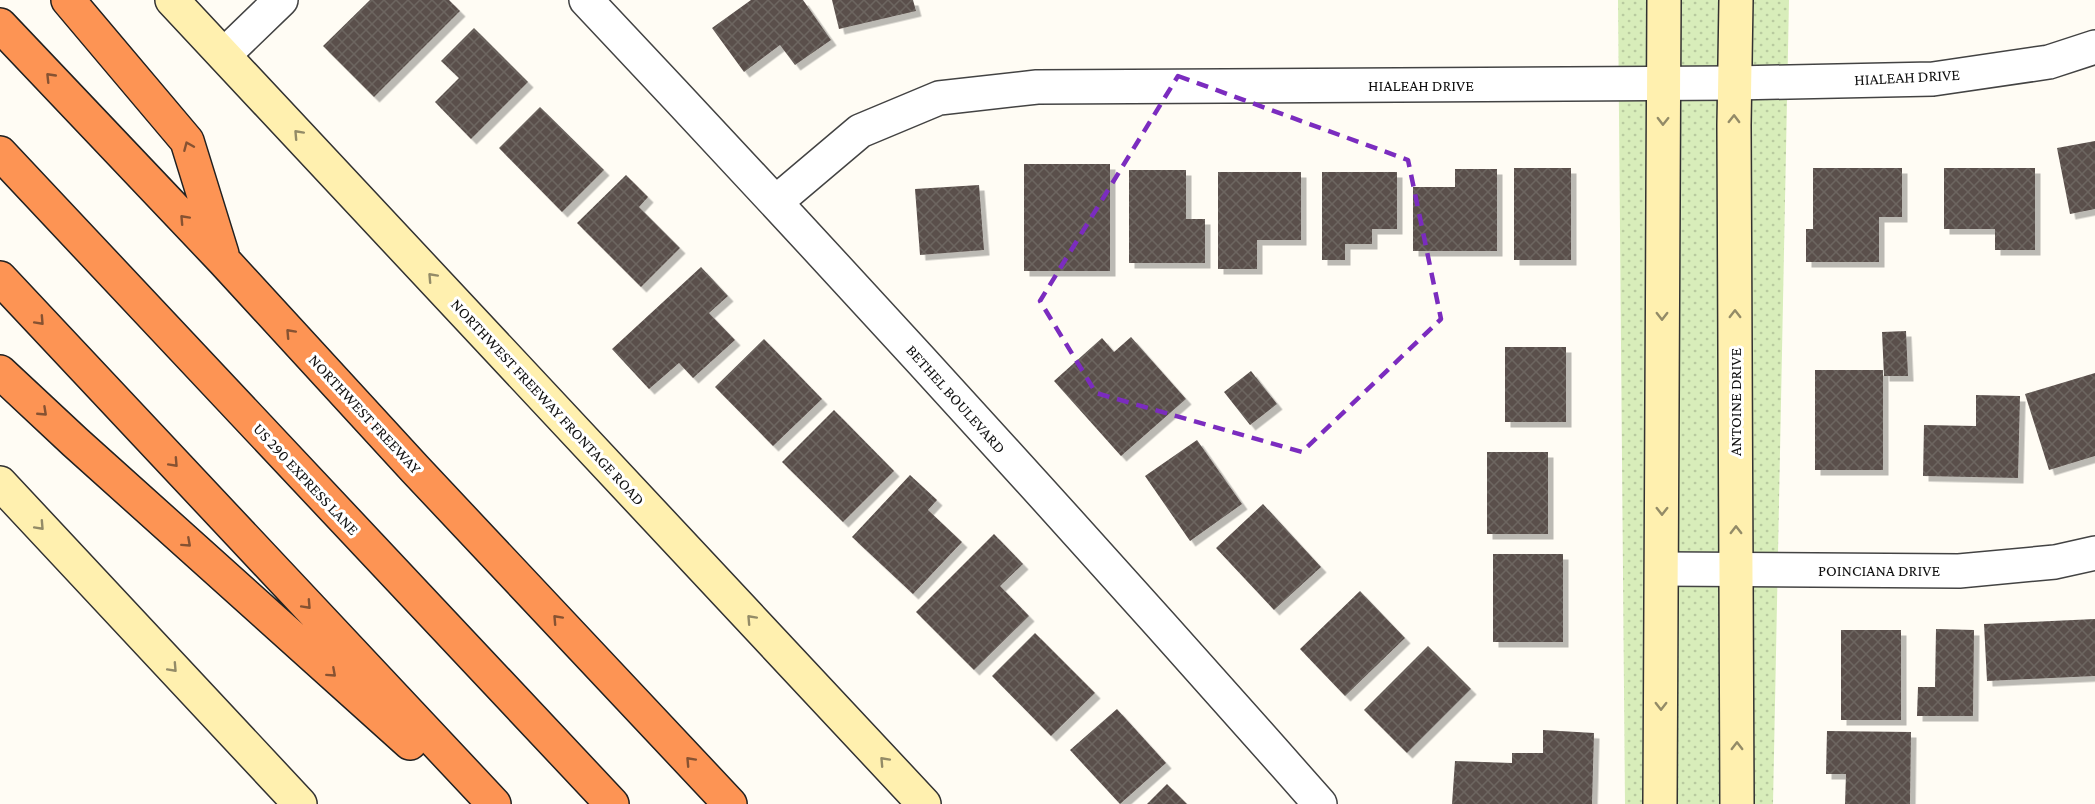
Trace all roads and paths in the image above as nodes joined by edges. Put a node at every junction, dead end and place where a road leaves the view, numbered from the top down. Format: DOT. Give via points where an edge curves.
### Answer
graph roads {
  1 [pos="68,0"];
  2 [pos="172,0"];
  3 [pos="281,0"];
  4 [pos="586,0"];
  5 [pos="1664,0"];
  6 [pos="1736,0"];
  7 [pos="0,25"];
  8 [pos="2095,47"];
  9 [pos="224,55"];
  10 [pos="1664,83"];
  11 [pos="1735,83"];
  12 [pos="0,153"];
  13 [pos="776,202"];
  14 [pos="224,261"];
  15 [pos="0,278"];
  16 [pos="0,372"];
  17 [pos="0,483"];
  18 [pos="2095,553"];
  19 [pos="1662,569"];
  20 [pos="1736,569"];
  21 [pos="300,804"];
  22 [pos="477,804"];
  23 [pos="494,804"];
  24 [pos="612,804"];
  25 [pos="730,804"];
  26 [pos="924,804"];
  27 [pos="1320,804"];
  28 [pos="1660,804"];
  29 [pos="1737,804"];
  14 -- 1 [label="highway, one-way" via="187,141"];
  2 -- 9 [label="main road, NORTHWEST FREEWAY FRONTAGE ROAD"];
  3 -- 9 [label="street"];
  4 -- 13 [label="street, BETHEL BOULEVARD"];
  5 -- 10 [label="main road"];
  6 -- 11 [label="main road, ANTOINE DRIVE"];
  14 -- 7 [label="highway, NORTHWEST FREEWAY, one-way"];
  8 -- 11 [label="street, HIALEAH DRIVE" via="2049,62 1933,79"];
  26 -- 9 [label="main road, NORTHWEST FREEWAY FRONTAGE ROAD, one-way"];
  10 -- 11 [label="street, HIALEAH DRIVE"];
  10 -- 13 [label="street, HIALEAH DRIVE" via="1037,87 939,98 860,131"];
  10 -- 19 [label="main road, one-way"];
  20 -- 11 [label="main road, ANTOINE DRIVE, one-way"];
  12 -- 24 [label="highway, US 290 EXPRESS LANE"];
  13 -- 27 [label="street, BETHEL BOULEVARD"];
  25 -- 14 [label="highway, NORTHWEST FREEWAY, one-way"];
  15 -- 23 [label="highway, one-way"];
  16 -- 22 [label="highway, one-way"];
  17 -- 21 [label="main road, one-way"];
  18 -- 20 [label="street, POINCIANA DRIVE" via="2055,562 1959,571"];
  19 -- 20 [label="street, POINCIANA DRIVE"];
  19 -- 28 [label="main road, one-way"];
  29 -- 20 [label="main road, ANTOINE DRIVE, one-way"];
}
